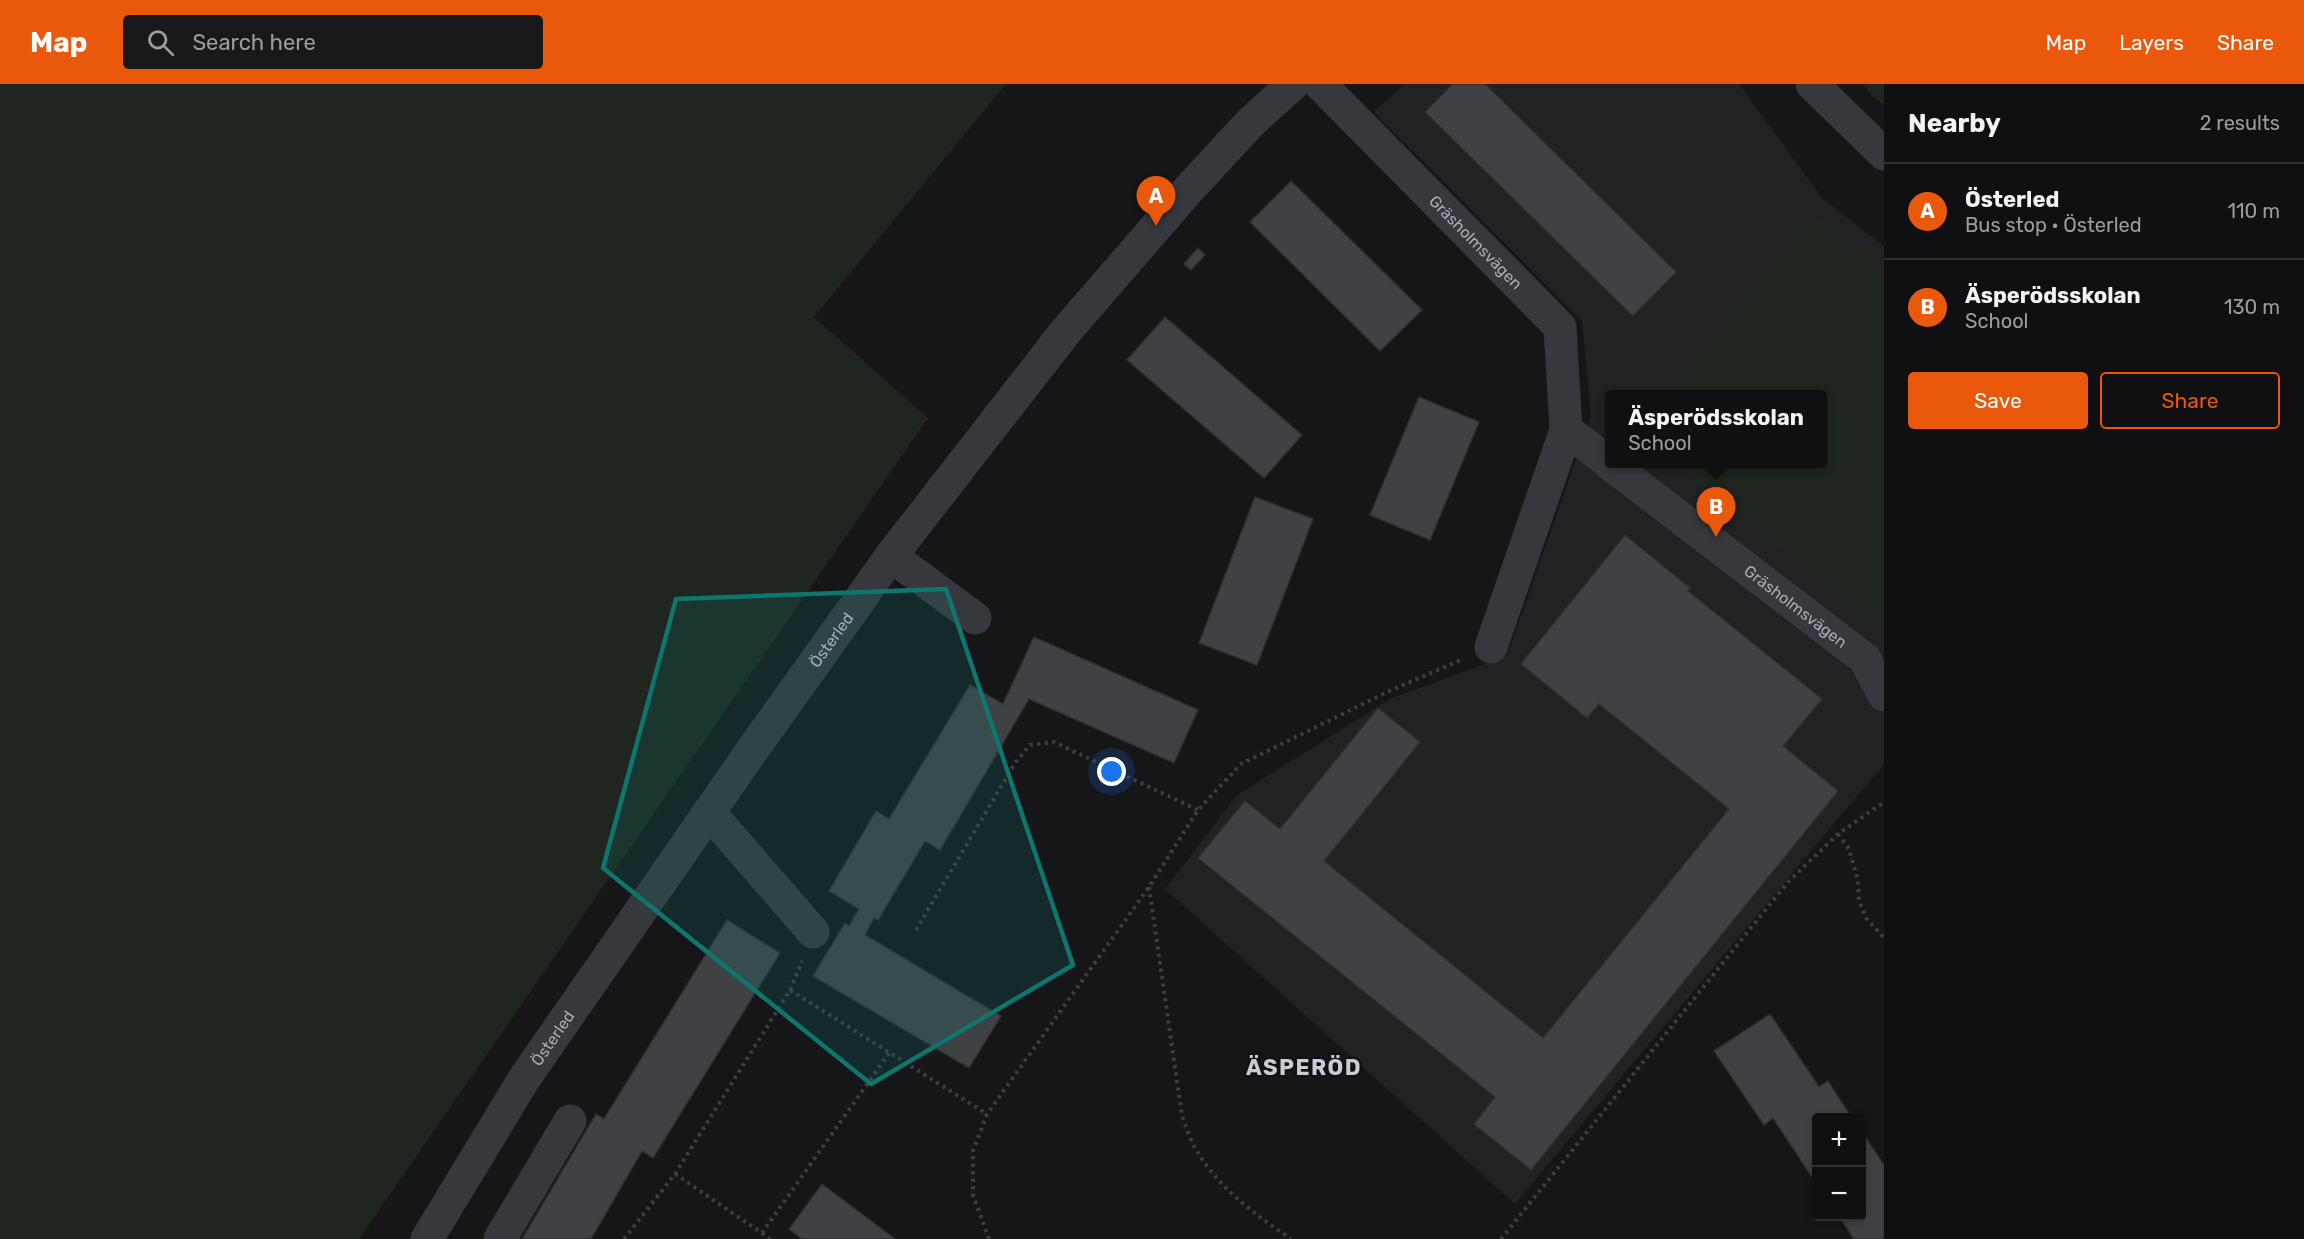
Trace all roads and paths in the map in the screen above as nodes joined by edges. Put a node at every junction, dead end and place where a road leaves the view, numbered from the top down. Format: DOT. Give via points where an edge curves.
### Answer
graph roads {
  1 [pos="1298,84"];
  2 [pos="1812,84"];
  3 [pos="1884,154"];
  4 [pos="1566,430"];
  5 [pos="1605,459"];
  6 [pos="1616,468"];
  7 [pos="891,556"];
  8 [pos="975,618"];
  9 [pos="1491,648"];
  10 [pos="1884,695"];
  11 [pos="1884,802"];
  12 [pos="1198,810"];
  13 [pos="709,812"];
  14 [pos="1838,834"];
  15 [pos="1149,887"];
  16 [pos="916,930"];
  17 [pos="813,932"];
  18 [pos="1884,938"];
  19 [pos="889,1053"];
  20 [pos="987,1114"];
  21 [pos="570,1121"];
  22 [pos="675,1174"];
  23 [pos="762,1233"];
  24 [pos="427,1239"];
  25 [pos="500,1239"];
  26 [pos="624,1239"];
  27 [pos="770,1239"];
  28 [pos="989,1239"];
  29 [pos="1291,1239"];
  30 [pos="1501,1239"];
  1 -- 4 [label="street, Gräsholmsvägen" via="1560,327"];
  1 -- 7 [label="street, Österled" via="1251,122 1074,322"];
  2 -- 3 [label="street"];
  4 -- 5 [label="street, Gräsholmsvägen"];
  4 -- 9 [label="street, Gräsholmsvägen"];
  6 -- 10 [label="street, Gräsholmsvägen" via="1864,659"];
  7 -- 8 [label="street"];
  7 -- 13 [label="street, Österled"];
  9 -- 12 [label="path" via="1387,692 1241,764"];
  11 -- 14 [label="path"];
  12 -- 15 [label="path"];
  12 -- 16 [label="path" via="1054,742 1030,745 1014,763"];
  13 -- 17 [label="street"];
  13 -- 24 [label="street, Österled" via="524,1079"];
  14 -- 18 [label="path" via="1849,849 1866,918"];
  14 -- 30 [label="path" via="1787,884"];
  15 -- 20 [label="path"];
  15 -- 29 [label="path" via="1182,1116 1193,1145 1231,1193"];
  19 -- 20 [label="path"];
  19 -- 22 [label="path" via="790,990"];
  19 -- 23 [label="path"];
  20 -- 28 [label="path" via="973,1151 973,1195"];
  21 -- 25 [label="street"];
  22 -- 23 [label="path"];
  22 -- 26 [label="path"];
  23 -- 27 [label="path"];
}
